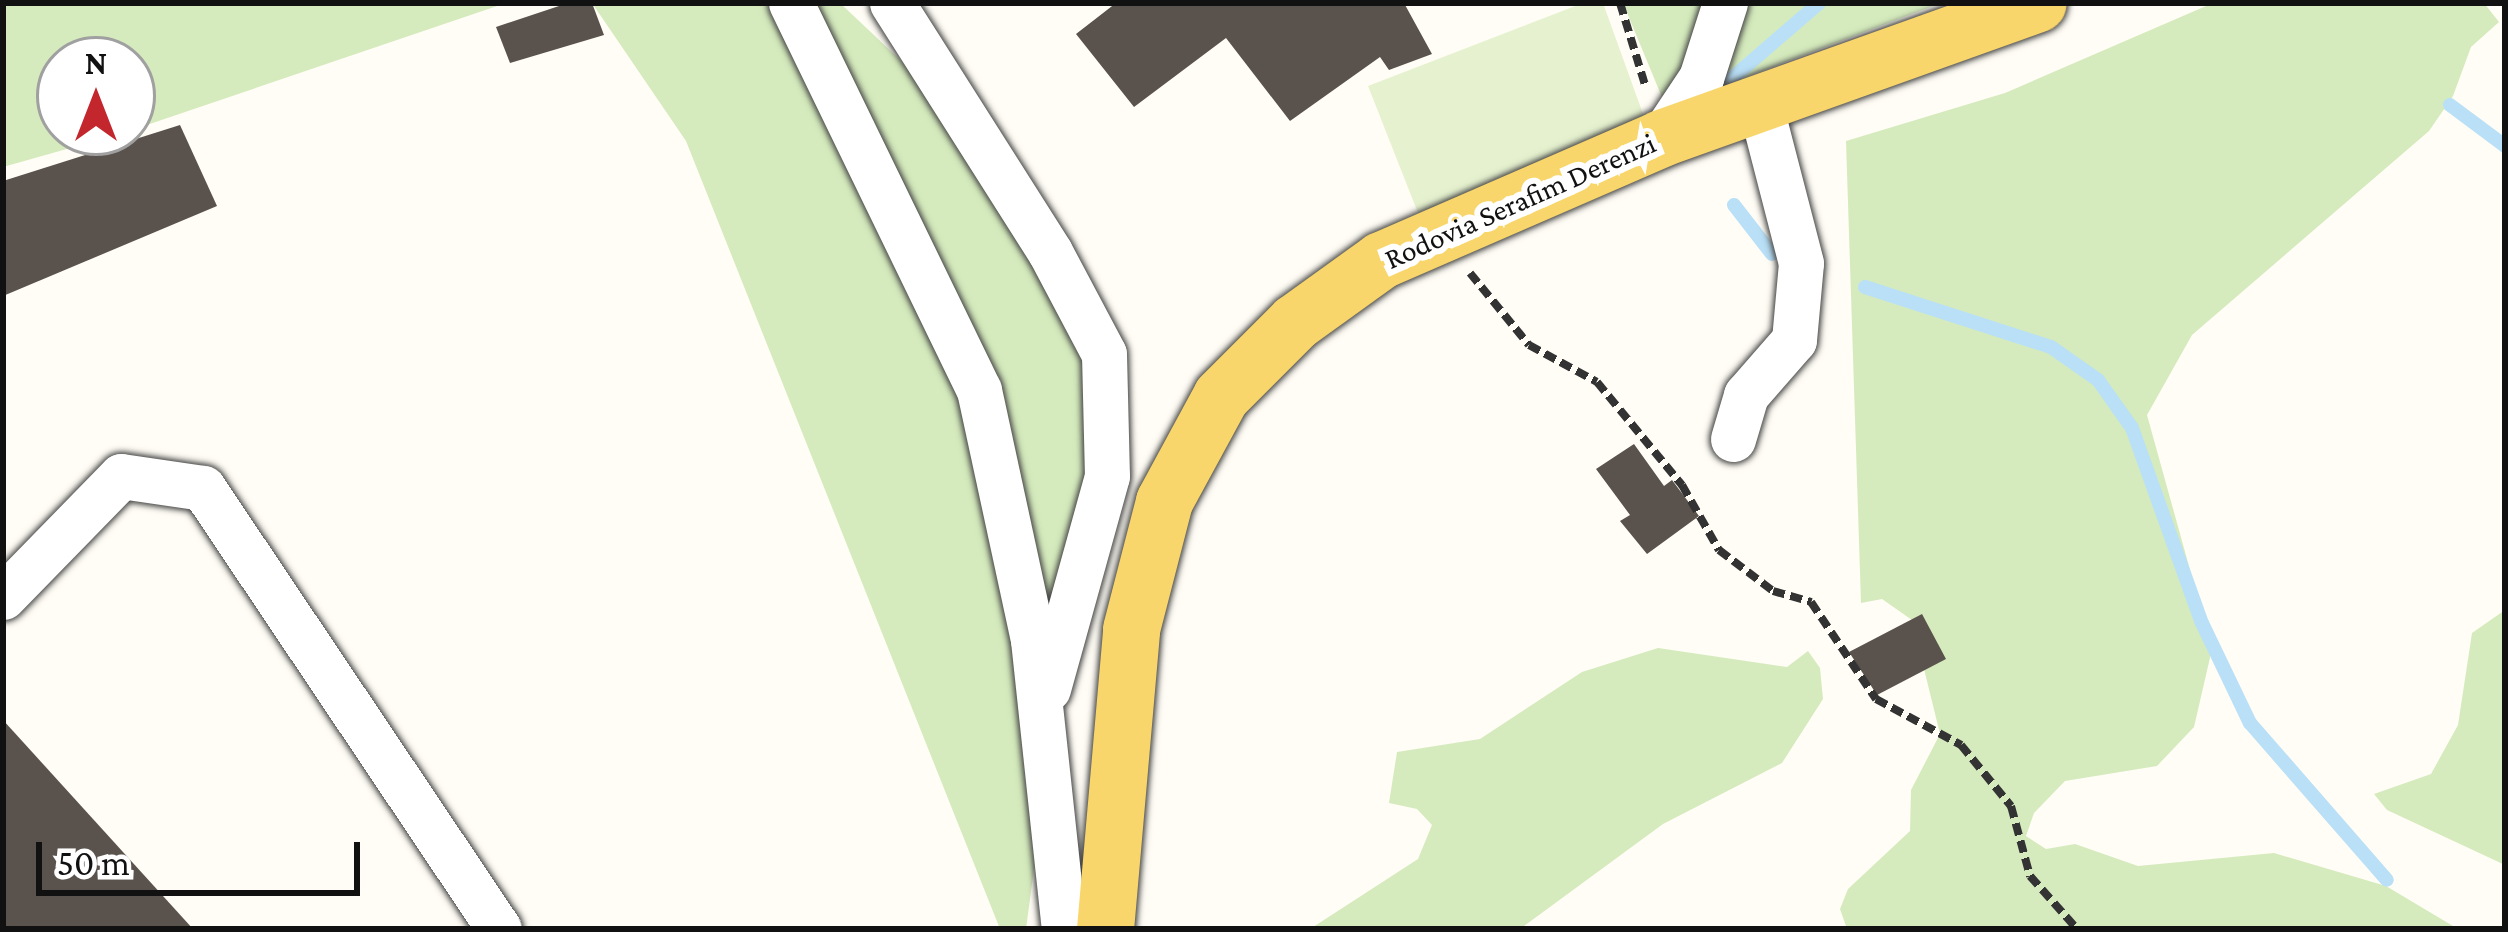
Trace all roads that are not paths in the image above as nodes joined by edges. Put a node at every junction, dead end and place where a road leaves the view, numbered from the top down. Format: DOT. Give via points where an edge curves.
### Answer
graph roads {
  1 [pos="791,3"];
  2 [pos="892,3"];
  3 [pos="1725,3"];
  4 [pos="2038,3"];
  5 [pos="1761,108"];
  6 [pos="1661,138"];
  7 [pos="1733,439"];
  8 [pos="3,597"];
  9 [pos="1041,715"];
  10 [pos="499,929"];
  11 [pos="1064,929"];
  12 [pos="1105,929"];
  1 -- 9 [label="street" via="980,390 1008,500"];
  2 -- 9 [label="street" via="1050,252 1104,354 1107,476"];
  3 -- 6 [label="street" via="1701,78"];
  4 -- 5 [label="main road, Rodovia Serafim Derenzi"];
  5 -- 6 [label="main road, Rodovia Serafim Derenzi"];
  5 -- 7 [label="street" via="1801,263 1794,340 1746,394"];
  6 -- 12 [label="main road, Rodovia Serafim Derenzi" via="1381,260 1295,322 1221,396 1164,501 1131,629"];
  8 -- 10 [label="street" via="121,476 203,488"];
  9 -- 11 [label="street"];
}
